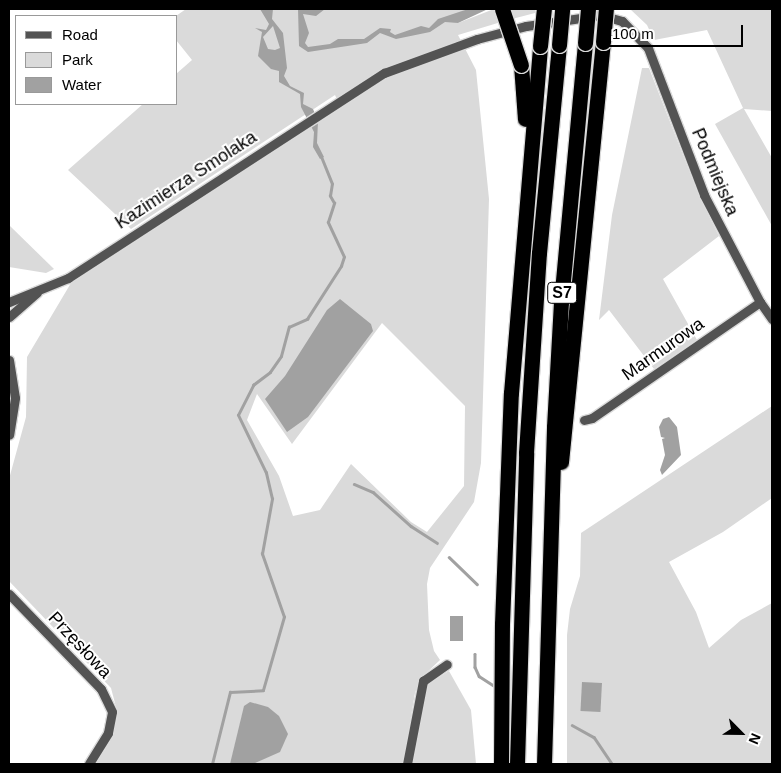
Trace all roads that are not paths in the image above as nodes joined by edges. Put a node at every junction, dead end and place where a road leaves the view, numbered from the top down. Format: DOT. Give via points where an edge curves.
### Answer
graph roads {
  1 [pos="502,9"];
  2 [pos="544,9"];
  3 [pos="562,9"];
  4 [pos="588,9"];
  5 [pos="606,9"];
  6 [pos="638,34"];
  7 [pos="528,178"];
  8 [pos="38,293"];
  9 [pos="9,302"];
  10 [pos="766,306"];
  11 [pos="9,317"];
  12 [pos="772,319"];
  13 [pos="9,360"];
  14 [pos="9,379"];
  15 [pos="14,389"];
  16 [pos="584,420"];
  17 [pos="9,435"];
  18 [pos="548,543"];
  19 [pos="9,594"];
  20 [pos="448,664"];
  21 [pos="89,764"];
  22 [pos="407,764"];
  23 [pos="502,764"];
  24 [pos="518,764"];
  25 [pos="544,764"];
  1 -- 7 [label="highway, bridge" via="521,65"];
  2 -- 7 [label="highway, bridge"];
  3 -- 24 [label="highway, S7, bridge" via="539,254 526,453"];
  4 -- 18 [label="highway, S7, bridge" via="561,302"];
  5 -- 18 [label="highway, bridge" via="564,441"];
  6 -- 8 [label="street, Kazimierza Smolaka" via="622,21 601,15 526,26 477,39 384,73 68,278"];
  6 -- 10 [label="street, Podmiejska" via="648,48 704,195"];
  7 -- 23 [label="highway" via="511,403 502,624"];
  8 -- 9 [label="street, Kazimierza Smolaka"];
  8 -- 11 [label="street, Kazimierza Smolaka"];
  10 -- 12 [label="street, Podmiejska"];
  10 -- 16 [label="street, Marmurowa" via="592,418"];
  13 -- 15 [label="street"];
  14 -- 15 [label="street"];
  15 -- 17 [label="street"];
  18 -- 25 [label="highway, S7"];
  19 -- 21 [label="street, Przęsłowa" via="101,689 112,712 108,733"];
  20 -- 22 [label="street" via="423,681"];
}
